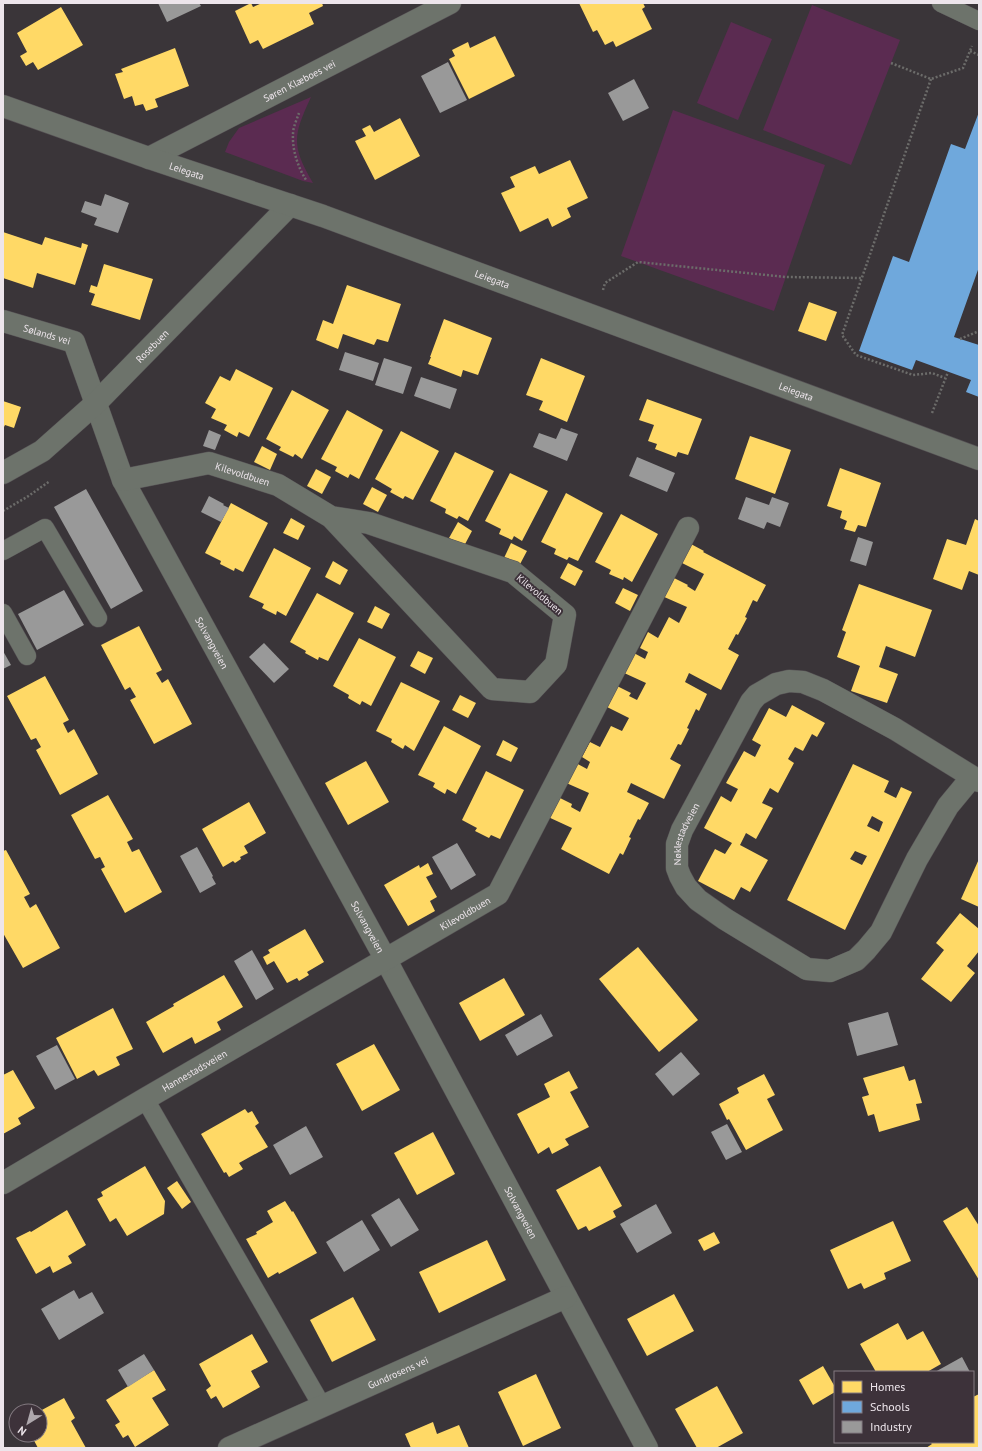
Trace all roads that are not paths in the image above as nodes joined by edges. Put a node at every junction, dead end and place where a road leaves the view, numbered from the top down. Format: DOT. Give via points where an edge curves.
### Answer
graph roads {
  1 [pos="450,3"];
  2 [pos="941,3"];
  3 [pos="979,21"];
  4 [pos="3,106"];
  5 [pos="149,158"];
  6 [pos="290,205"];
  7 [pos="3,321"];
  8 [pos="96,403"];
  9 [pos="979,459"];
  10 [pos="3,473"];
  11 [pos="123,480"];
  12 [pos="331,517"];
  13 [pos="688,528"];
  14 [pos="3,551"];
  15 [pos="3,613"];
  16 [pos="98,618"];
  17 [pos="26,656"];
  18 [pos="975,779"];
  19 [pos="386,960"];
  20 [pos="145,1099"];
  21 [pos="3,1183"];
  22 [pos="566,1297"];
  23 [pos="322,1406"];
  24 [pos="229,1448"];
  25 [pos="646,1448"];
  1 -- 5 [label="street, Søren Klæboes vei"];
  2 -- 3 [label="lane"];
  4 -- 5 [label="street, Leiegata"];
  5 -- 6 [label="street, Leiegata"];
  6 -- 8 [label="street, Rosebuen"];
  6 -- 9 [label="street, Leiegata"];
  7 -- 8 [label="street, Sølands vei" via="74,342"];
  8 -- 10 [label="street, Rosebuen" via="42,451"];
  8 -- 11 [label="street, Solvangveien"];
  11 -- 12 [label="street, Kilevoldbuen" via="209,463 278,485"];
  11 -- 19 [label="street, Solvangveien"];
  12 -- 12 [label="street, Kilevoldbuen" via="492,689 530,692 556,664 565,615 513,572 369,524"];
  13 -- 19 [label="street, Kilevoldbuen" via="498,894"];
  14 -- 16 [label="lane" via="45,528"];
  15 -- 17 [label="lane"];
  18 -- 18 [label="street, Nøklestadveien" via="895,729 823,690 803,682 776,684 757,695 751,702 685,823 677,844 677,868 686,887 698,900 725,919 807,969 830,971 856,960 881,932 917,859 948,806"];
  19 -- 20 [label="street, Hannestadsveien"];
  19 -- 22 [label="street, Solvangveien"];
  20 -- 21 [label="street, Hannestadsveien"];
  20 -- 23 [label="lane"];
  22 -- 23 [label="street, Gundrosens vei"];
  22 -- 25 [label="street, Solvangveien"];
  23 -- 24 [label="street, Gundrosens vei"];
}
